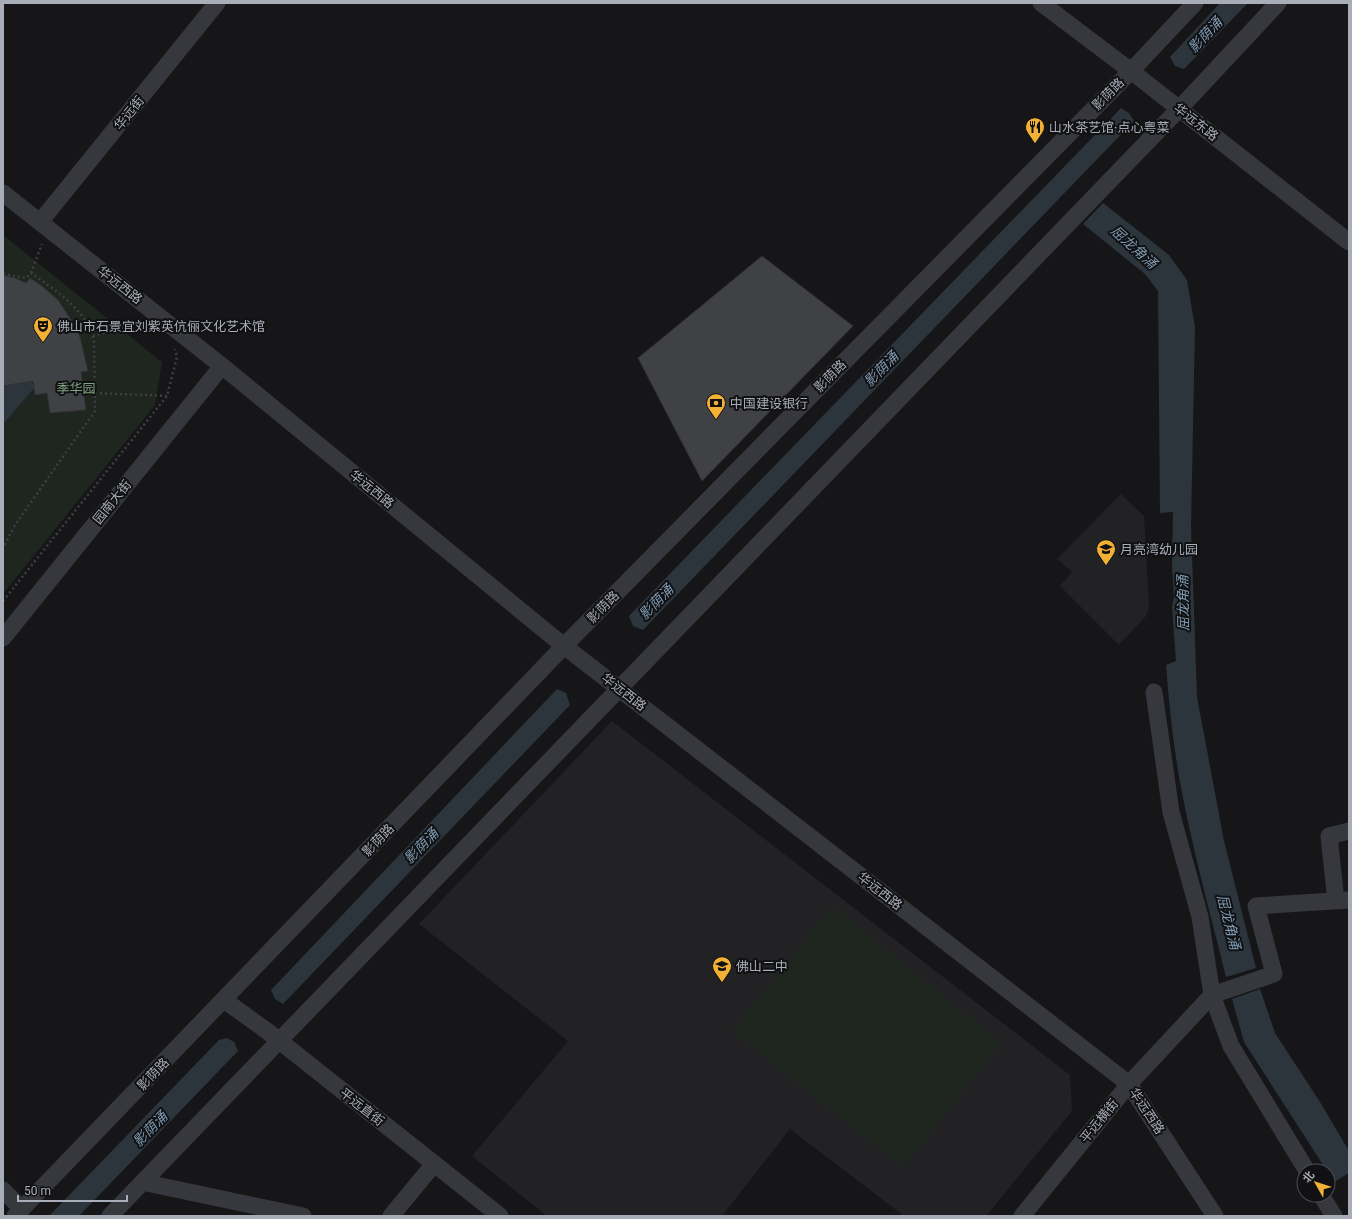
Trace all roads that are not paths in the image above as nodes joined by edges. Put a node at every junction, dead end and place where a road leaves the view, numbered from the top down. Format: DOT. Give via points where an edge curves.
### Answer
graph roads {
  1 [pos="217,3"];
  2 [pos="1041,3"];
  3 [pos="1195,3"];
  4 [pos="1278,3"];
  5 [pos="1131,71"];
  6 [pos="1179,109"];
  7 [pos="3,193"];
  8 [pos="42,230"];
  9 [pos="1349,242"];
  10 [pos="222,366"];
  11 [pos="3,638"];
  12 [pos="564,646"];
  13 [pos="619,689"];
  14 [pos="1154,692"];
  15 [pos="1349,831"];
  16 [pos="1342,901"];
  17 [pos="1212,995"];
  18 [pos="229,1004"];
  19 [pos="273,1036"];
  20 [pos="1129,1084"];
  21 [pos="1302,1163"];
  22 [pos="434,1164"];
  23 [pos="142,1182"];
  24 [pos="3,1190"];
  25 [pos="1326,1203"];
  26 [pos="19,1212"];
  27 [pos="110,1216"];
  28 [pos="303,1216"];
  29 [pos="391,1216"];
  30 [pos="500,1216"];
  31 [pos="1022,1216"];
  32 [pos="1216,1216"];
  33 [pos="1334,1216"];
  1 -- 8 [label="street, 华远街"];
  2 -- 5 [label="street, 华远东路"];
  3 -- 5 [label="street, 影荫路"];
  4 -- 6 [label="street"];
  5 -- 6 [label="street, 华远东路"];
  5 -- 12 [label="street, 影荫路"];
  6 -- 9 [label="street, 华远东路"];
  6 -- 13 [label="street"];
  7 -- 8 [label="street, 华远西路"];
  8 -- 10 [label="street, 华远西路"];
  10 -- 11 [label="street, 园南大街"];
  10 -- 12 [label="street, 华远西路"];
  12 -- 13 [label="street, 华远西路"];
  12 -- 18 [label="street, 影荫路"];
  13 -- 19 [label="street"];
  13 -- 20 [label="street, 华远西路"];
  14 -- 17 [label="street" via="1171,812 1200,917"];
  15 -- 16 [label="street" via="1329,836"];
  16 -- 17 [label="street" via="1256,906 1274,974"];
  17 -- 20 [label="street, 平远横街"];
  17 -- 21 [label="street" via="1231,1046"];
  18 -- 19 [label="street, 平远直街"];
  18 -- 26 [label="street, 影荫路"];
  19 -- 22 [label="street, 平远直街"];
  19 -- 23 [label="street"];
  20 -- 31 [label="street, 平远横街"];
  20 -- 32 [label="street, 华远西路"];
  22 -- 29 [label="street"];
  22 -- 30 [label="street, 平远直街"];
  23 -- 27 [label="street"];
  23 -- 28 [label="street"];
  24 -- 26 [label="street"];
  25 -- 33 [label="street"];
}
